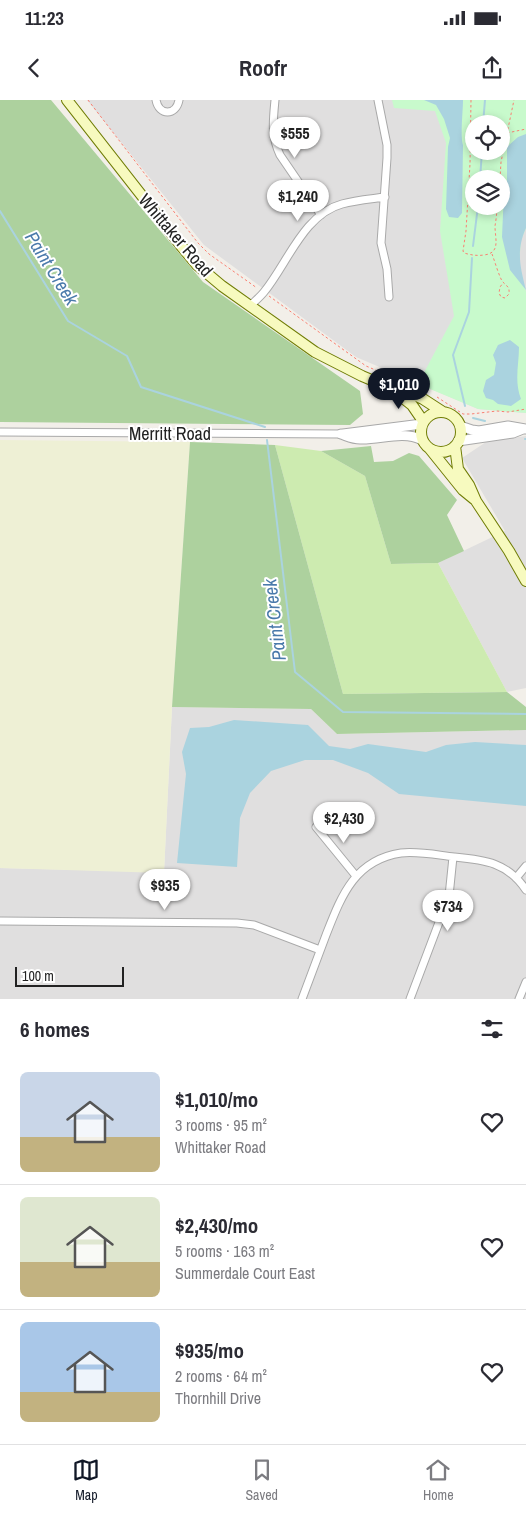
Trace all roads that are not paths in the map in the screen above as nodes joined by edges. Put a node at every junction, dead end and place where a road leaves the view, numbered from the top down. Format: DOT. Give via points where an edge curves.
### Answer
graph roads {
  1 [pos="67,100"];
  2 [pos="156,100"];
  3 [pos="179,100"];
  4 [pos="274,100"];
  5 [pos="378,100"];
  6 [pos="385,197"];
  7 [pos="321,215"];
  8 [pos="389,297"];
  9 [pos="250,306"];
  10 [pos="388,387"];
  11 [pos="444,412"];
  12 [pos="422,423"];
  13 [pos="460,426"];
  14 [pos="524,429"];
  15 [pos="0,432"];
  16 [pos="341,434"];
  17 [pos="422,440"];
  18 [pos="457,444"];
  19 [pos="430,449"];
  20 [pos="476,501"];
  21 [pos="526,581"];
  22 [pos="316,827"];
  23 [pos="453,857"];
  24 [pos="526,866"];
  25 [pos="356,876"];
  26 [pos="516,878"];
  27 [pos="526,890"];
  28 [pos="0,921"];
  29 [pos="320,950"];
  30 [pos="526,982"];
  31 [pos="302,999"];
  32 [pos="410,999"];
  33 [pos="519,999"];
  1 -- 9 [label="main road, Whittaker Road" via="197,265"];
  2 -- 3 [label="street" via="164,112 171,112"];
  4 -- 7 [label="street" via="275,145"];
  5 -- 6 [label="street" via="388,158"];
  6 -- 7 [label="street" via="341,204"];
  6 -- 8 [label="street" via="381,243"];
  7 -- 9 [label="street" via="302,235 264,292"];
  9 -- 10 [label="main road, Whittaker Road" via="314,352"];
  10 -- 11 [label="main road, Whittaker Road" via="406,391"];
  10 -- 12 [label="main road, Whittaker Road" via="412,404"];
  11 -- 12 [label="main road" via="432,413"];
  11 -- 13 [label="main road" via="454,417"];
  12 -- 16 [label="street, Merritt Road"];
  12 -- 17 [label="main road"];
  13 -- 14 [label="street" via="479,431 508,426"];
  13 -- 18 [label="main road"];
  14 -- 18 [label="street"];
  15 -- 16 [label="street, Merritt Road"];
  16 -- 17 [label="street, Merritt Road" via="358,439 406,436"];
  17 -- 19 [label="main road"];
  18 -- 19 [label="main road" via="441,452"];
  18 -- 20 [label="main road" via="458,469"];
  19 -- 20 [label="main road"];
  20 -- 21 [label="main road"];
  22 -- 25 [label="street"];
  23 -- 25 [label="street" via="410,853 392,855 373,863"];
  23 -- 26 [label="street" via="483,860"];
  23 -- 32 [label="street" via="449,896"];
  24 -- 26 [label="street"];
  25 -- 29 [label="street" via="341,898"];
  26 -- 27 [label="street"];
  28 -- 29 [label="street" via="237,923 254,925"];
  29 -- 31 [label="street"];
  30 -- 33 [label="street"];
}
